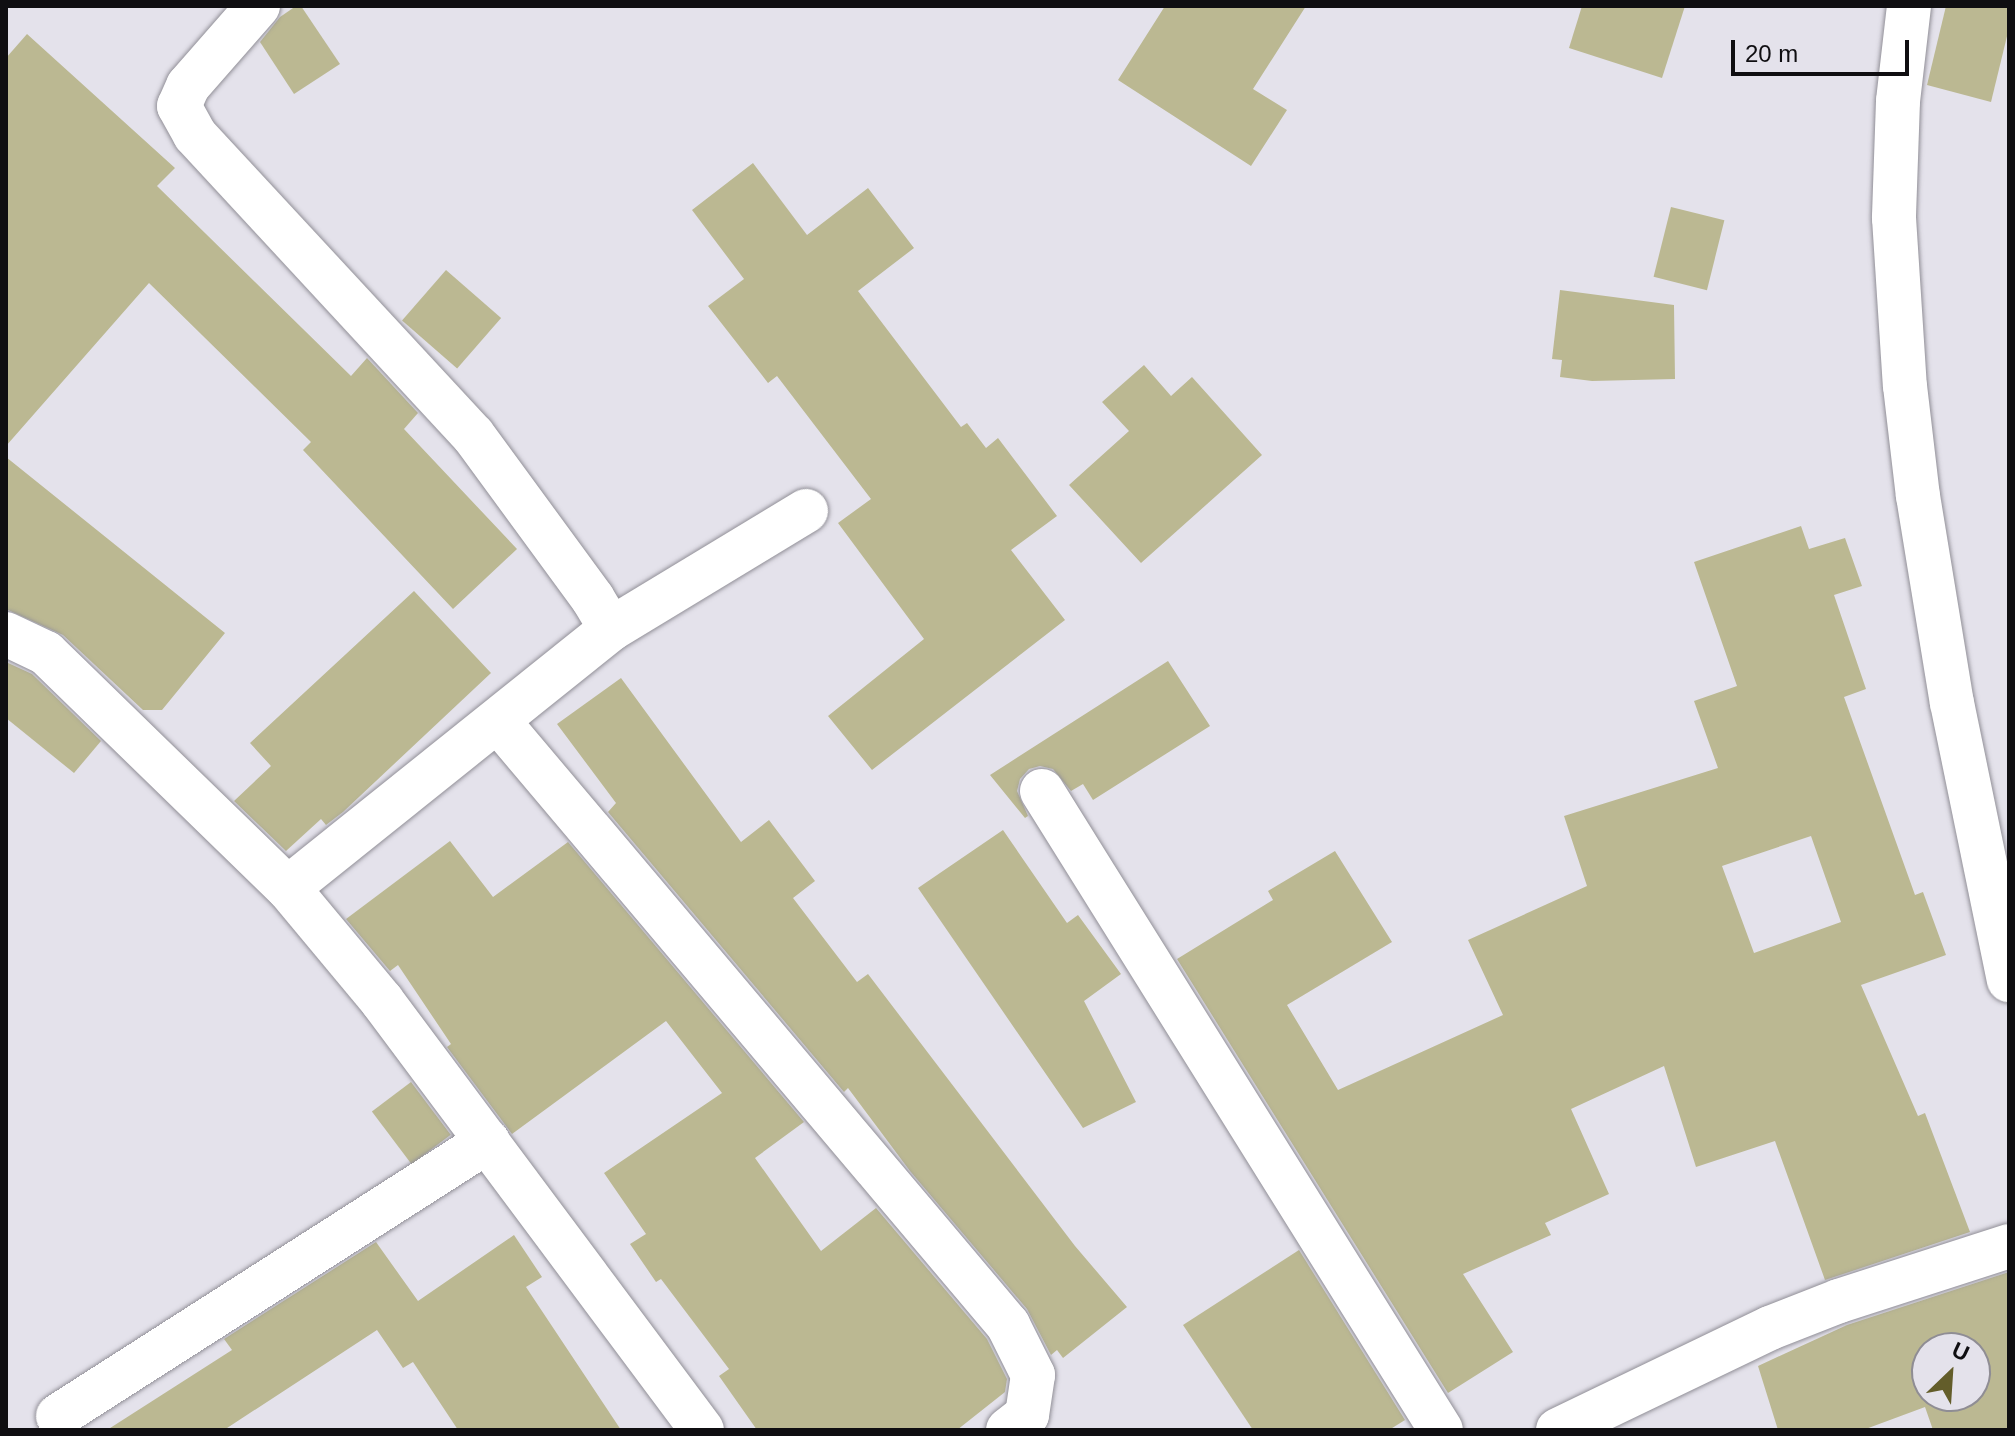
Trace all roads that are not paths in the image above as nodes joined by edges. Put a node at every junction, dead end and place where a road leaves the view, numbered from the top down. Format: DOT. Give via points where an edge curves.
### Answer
graph roads {
  1 [pos="258,6"];
  2 [pos="1909,6"];
  3 [pos="806,511"];
  4 [pos="611,629"];
  5 [pos="6,634"];
  6 [pos="498,721"];
  7 [pos="1042,791"];
  8 [pos="288,888"];
  9 [pos="2009,980"];
  10 [pos="488,1141"];
  11 [pos="2009,1246"];
  12 [pos="58,1416"];
  13 [pos="702,1430"];
  14 [pos="1008,1430"];
  15 [pos="1441,1430"];
  16 [pos="1558,1430"];
  1 -- 4 [label="street" via="188,86 179,106 195,135 473,435"];
  2 -- 9 [label="street" via="1898,101 1894,218 1905,386 1950,688"];
  3 -- 4 [label="street"];
  4 -- 6 [label="street"];
  5 -- 8 [label="street" via="46,653"];
  6 -- 8 [label="street"];
  6 -- 14 [label="street" via="1008,1325 1033,1375 1027,1415"];
  7 -- 15 [label="street"];
  8 -- 10 [label="street"];
  10 -- 12 [label="street"];
  10 -- 13 [label="street"];
  11 -- 16 [label="street" via="1770,1328"];
}
